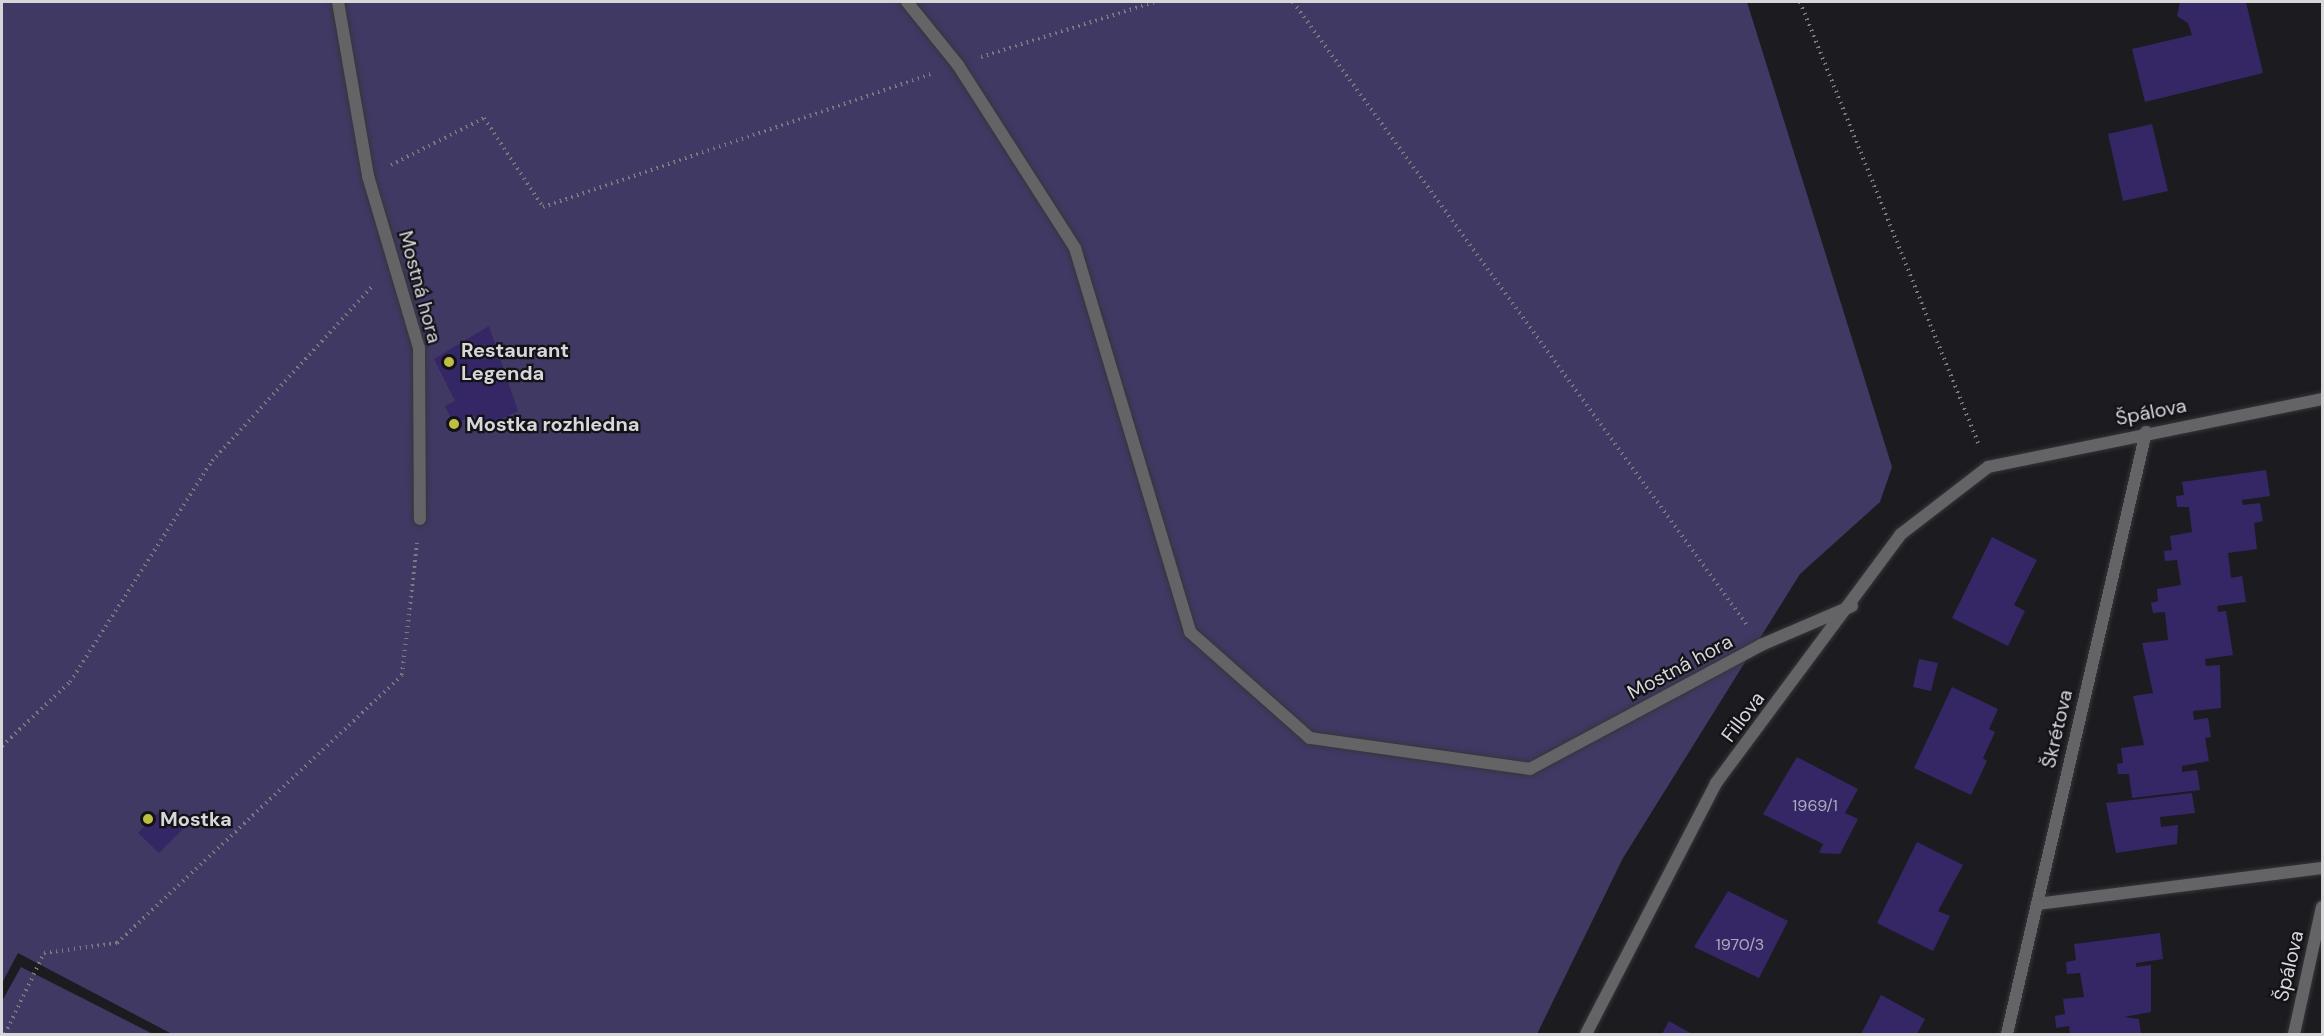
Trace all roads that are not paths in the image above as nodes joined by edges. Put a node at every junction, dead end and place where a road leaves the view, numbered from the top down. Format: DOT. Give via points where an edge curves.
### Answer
graph roads {
  1 [pos="338,2"];
  2 [pos="907,2"];
  3 [pos="2322,399"];
  4 [pos="2146,432"];
  5 [pos="1988,466"];
  6 [pos="420,519"];
  7 [pos="1852,606"];
  8 [pos="2322,868"];
  9 [pos="2037,904"];
  10 [pos="2322,907"];
  11 [pos="1586,1035"];
  12 [pos="2007,1035"];
  13 [pos="2294,1035"];
  1 -- 6 [label="street, Mostná hora" via="368,176 419,348"];
  2 -- 7 [label="street, Mostná hora" via="958,65 1075,248 1190,632 1310,738 1530,769 1761,645"];
  3 -- 4 [label="street, Špálova"];
  4 -- 5 [label="street, Špálova"];
  4 -- 9 [label="street, Škrétova"];
  5 -- 7 [label="street, Fillova" via="1901,534"];
  7 -- 11 [label="street, Fillova" via="1716,783"];
  8 -- 9 [label="street"];
  9 -- 12 [label="street, Škrétova"];
  10 -- 13 [label="street, Špálova"];
}
